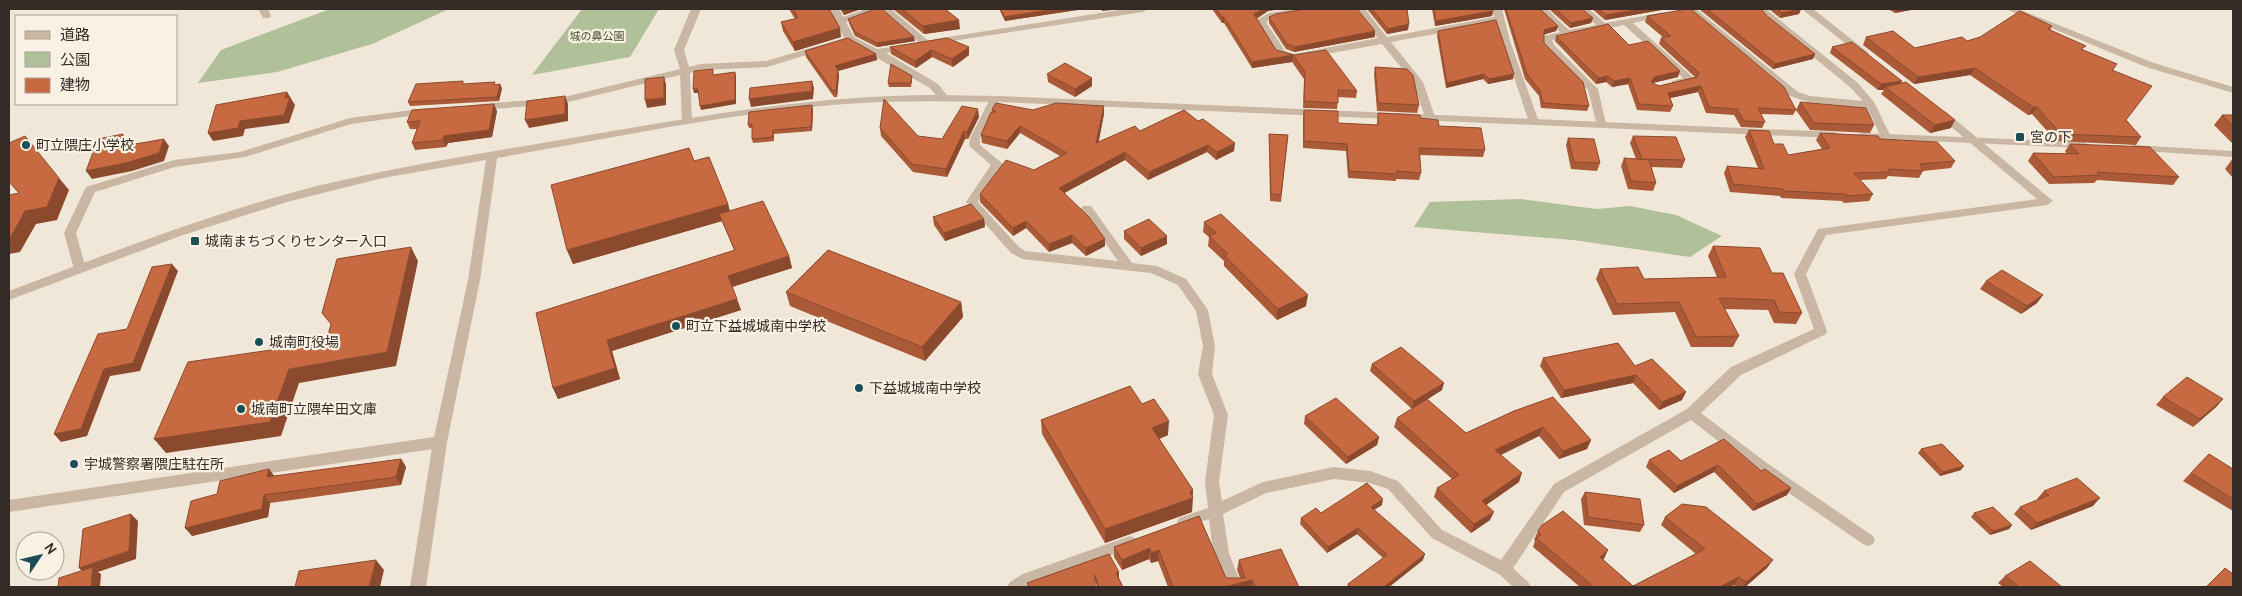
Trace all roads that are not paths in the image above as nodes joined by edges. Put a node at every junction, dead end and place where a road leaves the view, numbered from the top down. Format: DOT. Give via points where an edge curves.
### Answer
graph roads {
  1 [pos="696,9"];
  2 [pos="834,9"];
  3 [pos="874,9"];
  4 [pos="886,9"];
  5 [pos="1143,9"];
  6 [pos="1310,9"];
  7 [pos="1360,9"];
  8 [pos="1542,9"];
  9 [pos="1584,9"];
  10 [pos="1669,9"];
  11 [pos="1760,9"];
  12 [pos="1807,9"];
  13 [pos="2010,9"];
  14 [pos="1682,10"];
  15 [pos="1499,14"];
  16 [pos="841,21"];
  17 [pos="1625,21"];
  18 [pos="1602,25"];
  19 [pos="1567,34"];
  20 [pos="850,39"];
  21 [pos="1384,40"];
  22 [pos="927,44"];
  23 [pos="876,52"];
  24 [pos="1876,63"];
  25 [pos="686,70"];
  26 [pos="1664,85"];
  27 [pos="2233,90"];
  28 [pos="945,99"];
  29 [pos="995,99"];
  30 [pos="1870,105"];
  31 [pos="1930,105"];
  32 [pos="471,108"];
  33 [pos="441,110"];
  34 [pos="1430,117"];
  35 [pos="686,121"];
  36 [pos="1534,122"];
  37 [pos="1601,124"];
  38 [pos="1886,137"];
  39 [pos="1977,141"];
  40 [pos="2096,146"];
  41 [pos="2125,147"];
  42 [pos="2233,154"];
  43 [pos="492,155"];
  44 [pos="1087,210"];
  45 [pos="1128,266"];
  46 [pos="80,269"];
  47 [pos="9,296"];
  48 [pos="1692,414"];
  49 [pos="440,442"];
  50 [pos="9,506"];
  51 [pos="1216,511"];
  52 [pos="1169,528"];
  53 [pos="1141,538"];
  54 [pos="1868,540"];
  55 [pos="1504,569"];
  56 [pos="418,587"];
  57 [pos="1015,587"];
  58 [pos="1234,587"];
  59 [pos="1523,587"];
  1 -- 25 [label="street" via="679,50"];
  2 -- 16 [label="street"];
  3 -- 16 [label="street"];
  4 -- 22 [label="street"];
  5 -- 22 [label="street"];
  6 -- 21 [label="street" via="1272,15 1260,21 1281,54 1293,57"];
  7 -- 21 [label="street"];
  8 -- 19 [label="street"];
  9 -- 18 [label="street"];
  10 -- 17 [label="street" via="1672,12"];
  11 -- 30 [label="street" via="1848,80"];
  12 -- 24 [label="street"];
  13 -- 27 [label="street" via="2150,65"];
  14 -- 30 [label="street" via="1691,9 1794,94 1808,99"];
  15 -- 21 [label="street"];
  15 -- 36 [label="street"];
  16 -- 20 [label="street"];
  17 -- 18 [label="street"];
  17 -- 26 [label="street" via="1690,79"];
  18 -- 19 [label="street"];
  19 -- 37 [label="street" via="1548,38 1549,46 1593,89"];
  20 -- 23 [label="street"];
  20 -- 25 [label="street" via="767,64"];
  21 -- 34 [label="street" via="1418,82"];
  22 -- 23 [label="street"];
  23 -- 28 [label="street" via="934,86"];
  25 -- 32 [label="street" via="560,100"];
  25 -- 35 [label="street"];
  28 -- 29 [label="street"];
  28 -- 35 [label="street" via="830,102"];
  29 -- 34 [label="street"];
  29 -- 45 [label="street" via="974,146 997,164 974,196 974,206 1022,255"];
  30 -- 38 [label="street"];
  31 -- 39 [label="street"];
  33 -- 46 [label="street" via="350,121 241,156 174,164 90,190 70,233"];
  34 -- 36 [label="street"];
  35 -- 43 [label="street"];
  36 -- 37 [label="street"];
  37 -- 38 [label="street"];
  38 -- 39 [label="street"];
  39 -- 40 [label="street"];
  39 -- 48 [label="street" via="2047,200 1822,232 1800,274 1821,330 1736,371"];
  41 -- 42 [label="street"];
  43 -- 46 [label="street" via="284,198 218,218"];
  43 -- 49 [label="street" via="474,280"];
  44 -- 45 [label="street"];
  45 -- 51 [label="street" via="1153,269 1182,282 1202,310 1209,346 1205,374 1221,415 1212,482"];
  46 -- 47 [label="street"];
  48 -- 54 [label="street"];
  48 -- 55 [label="street" via="1559,488"];
  49 -- 50 [label="street"];
  49 -- 56 [label="street"];
  51 -- 52 [label="street"];
  51 -- 55 [label="street" via="1263,488 1334,473 1370,477 1393,485 1437,534"];
  51 -- 58 [label="street" via="1221,553"];
  53 -- 57 [label="street" via="1028,579"];
  55 -- 59 [label="street"];
}
